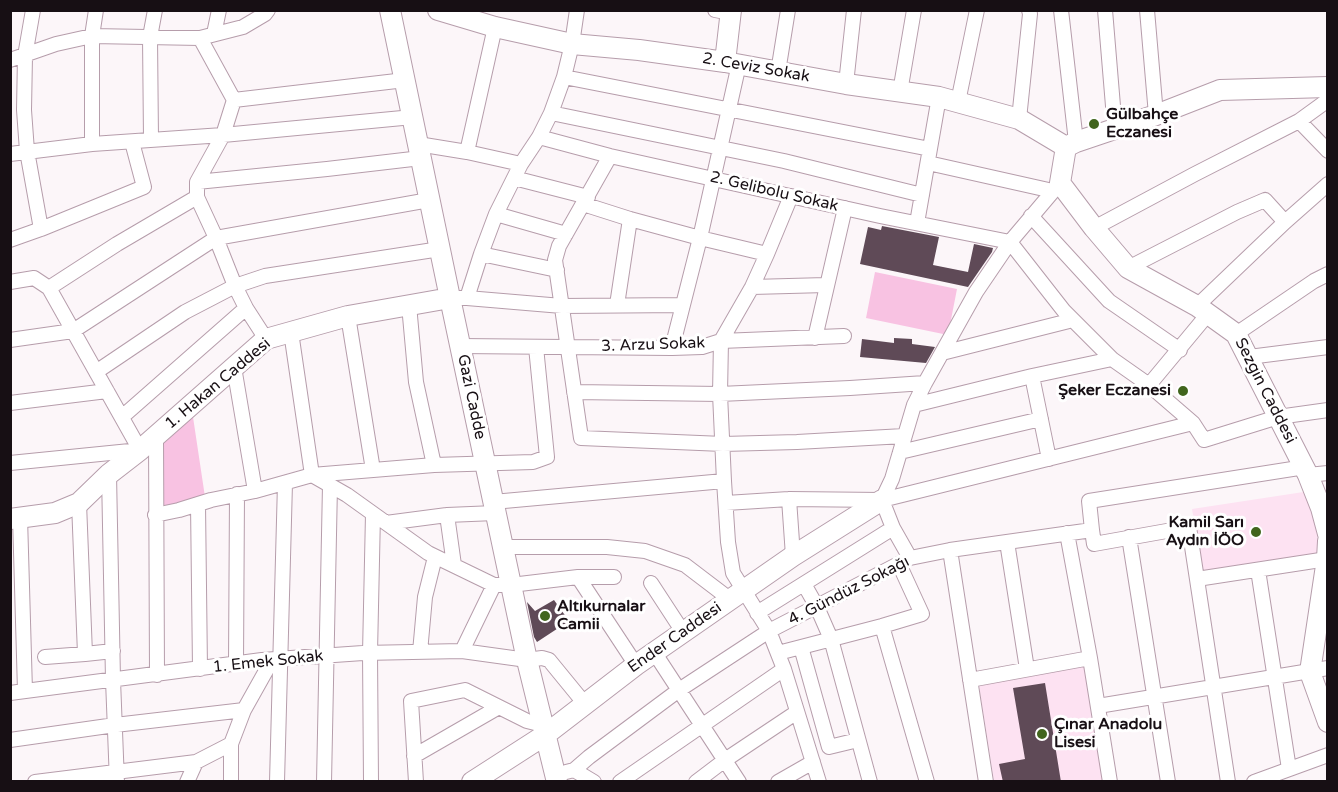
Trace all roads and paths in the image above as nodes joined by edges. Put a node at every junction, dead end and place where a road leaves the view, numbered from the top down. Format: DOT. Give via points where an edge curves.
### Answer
graph roads {
  1 [pos="33,10"];
  2 [pos="96,10"];
  3 [pos="155,10"];
  4 [pos="219,10"];
  5 [pos="268,10"];
  6 [pos="390,10"];
  7 [pos="438,10"];
  8 [pos="577,10"];
  9 [pos="788,10"];
  10 [pos="854,10"];
  11 [pos="914,10"];
  12 [pos="977,10"];
  13 [pos="1029,10"];
  14 [pos="1061,10"];
  15 [pos="1105,10"];
  16 [pos="1147,10"];
  17 [pos="726,11"];
  18 [pos="495,27"];
  19 [pos="92,36"];
  20 [pos="207,36"];
  21 [pos="150,37"];
  22 [pos="572,44"];
  23 [pos="25,56"];
  24 [pos="10,60"];
  25 [pos="732,63"];
  26 [pos="778,72"];
  27 [pos="564,77"];
  28 [pos="405,80"];
  29 [pos="846,84"];
  30 [pos="1328,87"];
  31 [pos="900,92"];
  32 [pos="939,97"];
  33 [pos="234,100"];
  34 [pos="1328,100"];
  35 [pos="958,102"];
  36 [pos="729,110"];
  37 [pos="551,112"];
  38 [pos="1156,115"];
  39 [pos="413,117"];
  40 [pos="1019,119"];
  41 [pos="1299,121"];
  42 [pos="1114,129"];
  43 [pos="223,135"];
  44 [pos="539,137"];
  45 [pos="151,139"];
  46 [pos="132,142"];
  47 [pos="92,144"];
  48 [pos="1071,144"];
  49 [pos="721,148"];
  50 [pos="27,151"];
  51 [pos="420,151"];
  52 [pos="1328,151"];
  53 [pos="467,152"];
  54 [pos="10,154"];
  55 [pos="610,156"];
  56 [pos="929,156"];
  57 [pos="521,164"];
  58 [pos="514,178"];
  59 [pos="714,179"];
  60 [pos="1328,184"];
  61 [pos="1056,187"];
  62 [pos="197,190"];
  63 [pos="922,195"];
  64 [pos="791,196"];
  65 [pos="429,200"];
  66 [pos="586,201"];
  67 [pos="844,208"];
  68 [pos="496,214"];
  69 [pos="1031,216"];
  70 [pos="630,219"];
  71 [pos="1285,222"];
  72 [pos="917,224"];
  73 [pos="1094,228"];
  74 [pos="41,229"];
  75 [pos="566,234"];
  76 [pos="216,238"];
  77 [pos="700,238"];
  78 [pos="10,240"];
  79 [pos="1010,242"];
  80 [pos="440,249"];
  81 [pos="481,254"];
  82 [pos="767,254"];
  83 [pos="1128,268"];
  84 [pos="557,270"];
  85 [pos="1328,274"];
  86 [pos="10,282"];
  87 [pos="826,285"];
  88 [pos="235,286"];
  89 [pos="752,287"];
  90 [pos="49,288"];
  91 [pos="458,298"];
  92 [pos="409,305"];
  93 [pos="617,305"];
  94 [pos="683,305"];
  95 [pos="562,306"];
  96 [pos="246,308"];
  97 [pos="1203,310"];
  98 [pos="348,316"];
  99 [pos="1073,320"];
  100 [pos="73,331"];
  101 [pos="291,332"];
  102 [pos="1236,334"];
  103 [pos="844,336"];
  104 [pos="815,338"];
  105 [pos="266,339"];
  106 [pos="10,340"];
  107 [pos="721,340"];
  108 [pos="460,346"];
  109 [pos="536,347"];
  110 [pos="567,347"];
  111 [pos="1328,347"];
  112 [pos="672,348"];
  113 [pos="1180,350"];
  114 [pos="942,353"];
  115 [pos="1249,357"];
  116 [pos="1112,359"];
  117 [pos="234,368"];
  118 [pos="96,372"];
  119 [pos="1032,376"];
  120 [pos="925,382"];
  121 [pos="1149,385"];
  122 [pos="107,391"];
  123 [pos="574,392"];
  124 [pos="720,394"];
  125 [pos="10,403"];
  126 [pos="914,405"];
  127 [pos="1328,411"];
  128 [pos="122,417"];
  129 [pos="1278,417"];
  130 [pos="1041,419"];
  131 [pos="1193,423"];
  132 [pos="156,436"];
  133 [pos="904,436"];
  134 [pos="723,444"];
  135 [pos="140,450"];
  136 [pos="900,452"];
  137 [pos="1049,459"];
  138 [pos="10,463"];
  139 [pos="486,463"];
  140 [pos="434,465"];
  141 [pos="373,470"];
  142 [pos="1314,472"];
  143 [pos="110,474"];
  144 [pos="312,475"];
  145 [pos="724,481"];
  146 [pos="285,483"];
  147 [pos="330,485"];
  148 [pos="255,491"];
  149 [pos="237,494"];
  150 [pos="789,499"];
  151 [pos="882,500"];
  152 [pos="79,502"];
  153 [pos="726,503"];
  154 [pos="198,504"];
  155 [pos="494,507"];
  156 [pos="373,514"];
  157 [pos="155,515"];
  158 [pos="447,515"];
  159 [pos="15,518"];
  160 [pos="386,523"];
  161 [pos="893,528"];
  162 [pos="1092,530"];
  163 [pos="1067,533"];
  164 [pos="1328,534"];
  165 [pos="1129,537"];
  166 [pos="1007,542"];
  167 [pos="503,548"];
  168 [pos="950,550"];
  169 [pos="1327,550"];
  170 [pos="793,556"];
  171 [pos="435,557"];
  172 [pos="904,561"];
  173 [pos="454,566"];
  174 [pos="1258,570"];
  175 [pos="578,577"];
  176 [pos="614,577"];
  177 [pos="1197,579"];
  178 [pos="651,583"];
  179 [pos="804,584"];
  180 [pos="502,585"];
  181 [pos="737,596"];
  182 [pos="817,607"];
  183 [pos="758,613"];
  184 [pos="882,626"];
  185 [pos="769,631"];
  186 [pos="683,632"];
  187 [pos="831,639"];
  188 [pos="801,647"];
  189 [pos="112,651"];
  190 [pos="462,651"];
  191 [pos="420,652"];
  192 [pos="654,652"];
  193 [pos="370,653"];
  194 [pos="778,653"];
  195 [pos="85,654"];
  196 [pos="326,656"];
  197 [pos="45,657"];
  198 [pos="1090,658"];
  199 [pos="276,659"];
  200 [pos="527,660"];
  201 [pos="236,664"];
  202 [pos="636,665"];
  203 [pos="200,669"];
  204 [pos="784,669"];
  205 [pos="1027,669"];
  206 [pos="1319,670"];
  207 [pos="157,675"];
  208 [pos="1275,677"];
  209 [pos="113,680"];
  210 [pos="970,680"];
  211 [pos="1213,687"];
  212 [pos="679,690"];
  213 [pos="18,692"];
  214 [pos="1154,696"];
  215 [pos="585,704"];
  216 [pos="1098,706"];
  217 [pos="499,707"];
  218 [pos="244,710"];
  219 [pos="797,712"];
  220 [pos="1328,722"];
  221 [pos="115,725"];
  222 [pos="701,725"];
  223 [pos="544,730"];
  224 [pos="10,740"];
  225 [pos="858,740"];
  226 [pos="231,744"];
  227 [pos="1328,755"];
  228 [pos="414,756"];
  229 [pos="725,760"];
  230 [pos="196,762"];
  231 [pos="813,762"];
  232 [pos="1289,769"];
  233 [pos="491,775"];
  234 [pos="562,775"];
  235 [pos="116,776"];
  236 [pos="35,782"];
  237 [pos="187,782"];
  238 [pos="231,782"];
  239 [pos="277,782"];
  240 [pos="324,782"];
  241 [pos="371,782"];
  242 [pos="416,782"];
  243 [pos="472,782"];
  244 [pos="594,782"];
  245 [pos="620,782"];
  246 [pos="696,782"];
  247 [pos="740,782"];
  248 [pos="778,782"];
  249 [pos="819,782"];
  250 [pos="870,782"];
  251 [pos="927,782"];
  252 [pos="986,782"];
  253 [pos="1110,782"];
  254 [pos="1168,782"];
  255 [pos="1228,782"];
  256 [pos="1254,782"];
  1 -- 23 [label="street"];
  2 -- 19 [label="street"];
  3 -- 21 [label="street"];
  4 -- 20 [label="street"];
  5 -- 20 [label="street" via="243,27"];
  6 -- 28 [label="main road, Gazi Cadde"];
  7 -- 18 [label="main road, 2. Ceviz Sokak"];
  8 -- 22 [label="street"];
  9 -- 26 [label="street"];
  10 -- 29 [label="street"];
  11 -- 31 [label="street"];
  12 -- 35 [label="street"];
  13 -- 40 [label="street"];
  14 -- 48 [label="street"];
  15 -- 42 [label="street"];
  16 -- 38 [label="street"];
  17 -- 25 [label="main road"];
  18 -- 22 [label="main road, 2. Ceviz Sokak"];
  18 -- 53 [label="street"];
  19 -- 21 [label="street"];
  19 -- 23 [label="street"];
  19 -- 47 [label="street"];
  20 -- 21 [label="street"];
  20 -- 33 [label="street"];
  21 -- 45 [label="street"];
  22 -- 25 [label="main road, 2. Ceviz Sokak"];
  22 -- 27 [label="street"];
  23 -- 24 [label="street"];
  23 -- 50 [label="street"];
  25 -- 26 [label="main road, 2. Ceviz Sokak"];
  25 -- 36 [label="street"];
  26 -- 29 [label="main road, 2. Ceviz Sokak"];
  27 -- 36 [label="street"];
  27 -- 37 [label="street"];
  28 -- 33 [label="street"];
  28 -- 39 [label="main road, Gazi Cadde"];
  29 -- 31 [label="main road, 2. Ceviz Sokak"];
  30 -- 38 [label="main road" via="1220,90"];
  31 -- 32 [label="main road, 2. Ceviz Sokak"];
  32 -- 35 [label="main road, 2. Ceviz Sokak"];
  32 -- 56 [label="street"];
  33 -- 43 [label="street"];
  34 -- 41 [label="street"];
  35 -- 40 [label="main road, 2. Ceviz Sokak"];
  36 -- 49 [label="street"];
  36 -- 56 [label="street"];
  37 -- 44 [label="street"];
  37 -- 49 [label="street"];
  38 -- 42 [label="main road"];
  39 -- 43 [label="street"];
  39 -- 51 [label="main road, Gazi Cadde"];
  40 -- 48 [label="main road, 2. Ceviz Sokak"];
  41 -- 52 [label="street"];
  41 -- 73 [label="street"];
  42 -- 48 [label="main road"];
  43 -- 45 [label="street"];
  43 -- 62 [label="street"];
  44 -- 55 [label="street, 2. Gelibolu Sokak"];
  44 -- 57 [label="street"];
  45 -- 46 [label="street"];
  46 -- 47 [label="street"];
  46 -- 74 [label="street" via="144,187"];
  47 -- 50 [label="street"];
  48 -- 61 [label="main road"];
  49 -- 59 [label="street"];
  49 -- 63 [label="street"];
  50 -- 54 [label="street"];
  50 -- 74 [label="street"];
  51 -- 53 [label="street"];
  51 -- 62 [label="street"];
  51 -- 65 [label="main road, Gazi Cadde"];
  53 -- 57 [label="street"];
  55 -- 59 [label="street, 2. Gelibolu Sokak"];
  55 -- 66 [label="street"];
  56 -- 61 [label="street"];
  56 -- 63 [label="street"];
  57 -- 58 [label="street"];
  58 -- 66 [label="street"];
  58 -- 68 [label="street"];
  59 -- 64 [label="street, 2. Gelibolu Sokak"];
  59 -- 77 [label="street"];
  60 -- 71 [label="street"];
  61 -- 69 [label="street"];
  61 -- 73 [label="main road, Sezgin Caddesi"];
  62 -- 76 [label="street"];
  62 -- 90 [label="street"];
  63 -- 72 [label="street"];
  64 -- 67 [label="street, 2. Gelibolu Sokak"];
  64 -- 82 [label="street, 3. Arzu Sokak"];
  65 -- 76 [label="street"];
  65 -- 80 [label="main road, Gazi Cadde"];
  66 -- 70 [label="street"];
  66 -- 75 [label="street"];
  67 -- 72 [label="street, 2. Gelibolu Sokak"];
  67 -- 87 [label="street"];
  68 -- 75 [label="street"];
  68 -- 81 [label="street"];
  69 -- 79 [label="street"];
  69 -- 113 [label="street" via="1109,301"];
  70 -- 77 [label="street"];
  70 -- 93 [label="street"];
  71 -- 83 [label="street" via="1265,200"];
  71 -- 97 [label="street"];
  72 -- 79 [label="street, 2. Gelibolu Sokak"];
  73 -- 83 [label="main road, Sezgin Caddesi"];
  74 -- 78 [label="street"];
  75 -- 84 [label="street" via="555,260"];
  76 -- 88 [label="street"];
  76 -- 100 [label="street"];
  77 -- 82 [label="street"];
  77 -- 94 [label="street"];
  79 -- 99 [label="street"];
  79 -- 114 [label="street"];
  80 -- 88 [label="street" via="265,276"];
  80 -- 91 [label="main road, Gazi Cadde"];
  81 -- 84 [label="street"];
  81 -- 91 [label="street"];
  82 -- 89 [label="street, 3. Arzu Sokak"];
  83 -- 97 [label="main road, Sezgin Caddesi"];
  84 -- 95 [label="street"];
  85 -- 102 [label="street"];
  86 -- 90 [label="street" via="34,278"];
  87 -- 89 [label="street"];
  87 -- 104 [label="street"];
  88 -- 96 [label="street"];
  88 -- 118 [label="street" via="185,312"];
  89 -- 107 [label="street, 3. Arzu Sokak"];
  90 -- 100 [label="street"];
  91 -- 92 [label="main road, 1. Hakan Caddesi"];
  91 -- 95 [label="street"];
  91 -- 108 [label="main road, Gazi Cadde"];
  92 -- 98 [label="main road, 1. Hakan Caddesi"];
  92 -- 140 [label="street" via="416,382"];
  93 -- 94 [label="street"];
  93 -- 95 [label="street"];
  94 -- 112 [label="street"];
  95 -- 110 [label="street"];
  96 -- 105 [label="street"];
  96 -- 128 [label="street"];
  97 -- 102 [label="main road, Sezgin Caddesi"];
  97 -- 113 [label="street"];
  98 -- 101 [label="main road, 1. Hakan Caddesi"];
  98 -- 141 [label="street"];
  99 -- 114 [label="street"];
  99 -- 116 [label="street"];
  100 -- 106 [label="street"];
  100 -- 118 [label="street"];
  101 -- 105 [label="main road, 1. Hakan Caddesi"];
  101 -- 144 [label="street"];
  102 -- 115 [label="main road, Sezgin Caddesi"];
  103 -- 104 [label="street"];
  104 -- 107 [label="street"];
  105 -- 117 [label="main road, 1. Hakan Caddesi"];
  107 -- 112 [label="street, 3. Arzu Sokak" via="702,347"];
  107 -- 124 [label="street"];
  108 -- 109 [label="street, 3. Arzu Sokak"];
  108 -- 139 [label="main road, Gazi Cadde"];
  109 -- 110 [label="street, 3. Arzu Sokak"];
  109 -- 139 [label="street" via="547,457 533,462"];
  110 -- 112 [label="street, 3. Arzu Sokak"];
  110 -- 123 [label="street"];
  111 -- 115 [label="street"];
  113 -- 121 [label="street"];
  114 -- 120 [label="street"];
  115 -- 129 [label="main road, Sezgin Caddesi"];
  116 -- 119 [label="street"];
  116 -- 121 [label="street"];
  117 -- 132 [label="main road, 1. Hakan Caddesi"];
  117 -- 148 [label="street"];
  118 -- 122 [label="street"];
  119 -- 126 [label="street"];
  119 -- 130 [label="street"];
  120 -- 124 [label="street"];
  120 -- 126 [label="street"];
  121 -- 131 [label="street"];
  122 -- 125 [label="street"];
  122 -- 128 [label="street"];
  123 -- 124 [label="street"];
  123 -- 134 [label="street" via="581,438"];
  124 -- 134 [label="street"];
  126 -- 133 [label="street"];
  127 -- 129 [label="street"];
  128 -- 135 [label="street"];
  129 -- 131 [label="street" via="1204,440"];
  129 -- 142 [label="main road, Sezgin Caddesi"];
  130 -- 136 [label="street"];
  130 -- 137 [label="street"];
  131 -- 137 [label="street"];
  132 -- 135 [label="main road, 1. Hakan Caddesi"];
  132 -- 157 [label="street"];
  133 -- 134 [label="street"];
  133 -- 136 [label="street"];
  134 -- 145 [label="street"];
  135 -- 138 [label="street"];
  135 -- 143 [label="main road, 1. Hakan Caddesi"];
  136 -- 151 [label="street"];
  137 -- 151 [label="street"];
  139 -- 140 [label="street"];
  139 -- 155 [label="main road, Gazi Cadde"];
  140 -- 141 [label="street"];
  141 -- 144 [label="street"];
  142 -- 162 [label="street" via="1089,501"];
  142 -- 164 [label="main road, Sezgin Caddesi"];
  143 -- 152 [label="main road, 1. Hakan Caddesi"];
  143 -- 189 [label="street"];
  144 -- 146 [label="street"];
  144 -- 147 [label="street"];
  145 -- 153 [label="street"];
  145 -- 155 [label="street"];
  146 -- 148 [label="street"];
  146 -- 199 [label="street"];
  147 -- 156 [label="street"];
  147 -- 196 [label="street"];
  148 -- 149 [label="street"];
  149 -- 154 [label="street"];
  149 -- 201 [label="street"];
  150 -- 151 [label="street"];
  150 -- 153 [label="street"];
  150 -- 170 [label="street"];
  151 -- 161 [label="street"];
  151 -- 170 [label="main road, Ender Caddesi"];
  152 -- 159 [label="main road, 1. Hakan Caddesi" via="55,513"];
  152 -- 195 [label="street"];
  153 -- 181 [label="street"];
  154 -- 157 [label="street"];
  154 -- 203 [label="street"];
  155 -- 158 [label="street"];
  155 -- 167 [label="main road, Gazi Cadde"];
  156 -- 160 [label="street"];
  156 -- 193 [label="street"];
  157 -- 207 [label="street"];
  158 -- 160 [label="street"];
  158 -- 173 [label="street"];
  159 -- 213 [label="street"];
  160 -- 171 [label="street"];
  161 -- 172 [label="street"];
  161 -- 179 [label="street"];
  162 -- 163 [label="street, 4. Gündüz Sokağı"];
  162 -- 165 [label="street" via="1094,544"];
  163 -- 166 [label="street, 4. Gündüz Sokağı"];
  163 -- 198 [label="street"];
  165 -- 177 [label="street" via="1189,527"];
  165 -- 214 [label="street"];
  166 -- 168 [label="street, 4. Gündüz Sokağı"];
  166 -- 205 [label="street"];
  167 -- 180 [label="main road, Gazi Cadde"];
  167 -- 181 [label="street" via="607,547 645,551 685,565"];
  168 -- 172 [label="street, 4. Gündüz Sokağı"];
  168 -- 210 [label="street"];
  169 -- 174 [label="street"];
  169 -- 206 [label="main road"];
  170 -- 181 [label="main road, Ender Caddesi"];
  171 -- 173 [label="street"];
  171 -- 191 [label="street" via="425,597"];
  172 -- 182 [label="street, 4. Gündüz Sokağı"];
  172 -- 184 [label="street" via="922,614"];
  173 -- 180 [label="street"];
  174 -- 177 [label="street"];
  174 -- 208 [label="street"];
  175 -- 176 [label="street"];
  175 -- 180 [label="street"];
  175 -- 202 [label="street"];
  177 -- 211 [label="street"];
  178 -- 186 [label="street"];
  179 -- 182 [label="street"];
  179 -- 183 [label="street"];
  180 -- 190 [label="street"];
  180 -- 200 [label="main road, Gazi Cadde"];
  181 -- 183 [label="street"];
  181 -- 186 [label="main road, Ender Caddesi"];
  182 -- 185 [label="street, 4. Gündüz Sokağı"];
  182 -- 187 [label="street"];
  183 -- 185 [label="street"];
  184 -- 187 [label="street"];
  184 -- 251 [label="street"];
  185 -- 194 [label="street"];
  185 -- 212 [label="street, 4. Gündüz Sokağı"];
  186 -- 192 [label="main road, Ender Caddesi"];
  187 -- 188 [label="street"];
  187 -- 225 [label="street"];
  188 -- 194 [label="street"];
  188 -- 225 [label="street" via="829,747"];
  189 -- 195 [label="street"];
  189 -- 209 [label="street"];
  190 -- 191 [label="street, 1. Emek Sokak"];
  190 -- 200 [label="street, 1. Emek Sokak"];
  191 -- 193 [label="street, 1. Emek Sokak"];
  192 -- 202 [label="main road, Ender Caddesi"];
  192 -- 212 [label="street"];
  193 -- 196 [label="street, 1. Emek Sokak"];
  193 -- 241 [label="street"];
  194 -- 204 [label="street"];
  195 -- 197 [label="street"];
  196 -- 199 [label="street, 1. Emek Sokak"];
  196 -- 240 [label="street"];
  198 -- 205 [label="street"];
  198 -- 216 [label="street"];
  199 -- 201 [label="street, 1. Emek Sokak"];
  199 -- 218 [label="street"];
  199 -- 239 [label="street"];
  200 -- 215 [label="street, 1. Emek Sokak" via="549,660"];
  200 -- 223 [label="main road, Gazi Cadde"];
  201 -- 203 [label="street, 1. Emek Sokak"];
  202 -- 215 [label="main road, Ender Caddesi"];
  203 -- 207 [label="street, 1. Emek Sokak"];
  204 -- 219 [label="street"];
  204 -- 222 [label="street"];
  205 -- 210 [label="street"];
  206 -- 208 [label="street"];
  206 -- 220 [label="main road"];
  207 -- 209 [label="street, 1. Emek Sokak"];
  208 -- 211 [label="street"];
  208 -- 232 [label="street"];
  209 -- 213 [label="street, 1. Emek Sokak"];
  209 -- 221 [label="street"];
  210 -- 252 [label="street"];
  211 -- 214 [label="street"];
  211 -- 255 [label="street"];
  212 -- 222 [label="street"];
  212 -- 234 [label="street, 4. Gündüz Sokağı"];
  214 -- 216 [label="street"];
  214 -- 254 [label="street"];
  215 -- 223 [label="main road, Ender Caddesi"];
  216 -- 253 [label="street"];
  217 -- 223 [label="street"];
  217 -- 228 [label="street"];
  217 -- 228 [label="street" via="465,690 411,700"];
  218 -- 221 [label="street"];
  218 -- 226 [label="street"];
  219 -- 229 [label="street"];
  219 -- 231 [label="street"];
  221 -- 224 [label="street"];
  221 -- 235 [label="street"];
  222 -- 229 [label="street"];
  222 -- 245 [label="street"];
  223 -- 233 [label="main road, Ender Caddesi"];
  223 -- 234 [label="main road, Gazi Cadde"];
  225 -- 250 [label="street"];
  226 -- 230 [label="street"];
  226 -- 238 [label="street"];
  227 -- 232 [label="street"];
  228 -- 242 [label="street"];
  229 -- 246 [label="street"];
  229 -- 247 [label="street"];
  230 -- 235 [label="street"];
  230 -- 237 [label="street"];
  231 -- 248 [label="street"];
  231 -- 249 [label="street"];
  232 -- 256 [label="street"];
  233 -- 243 [label="main road, Ender Caddesi"];
  234 -- 244 [label="street"];
  235 -- 236 [label="street"];
}
